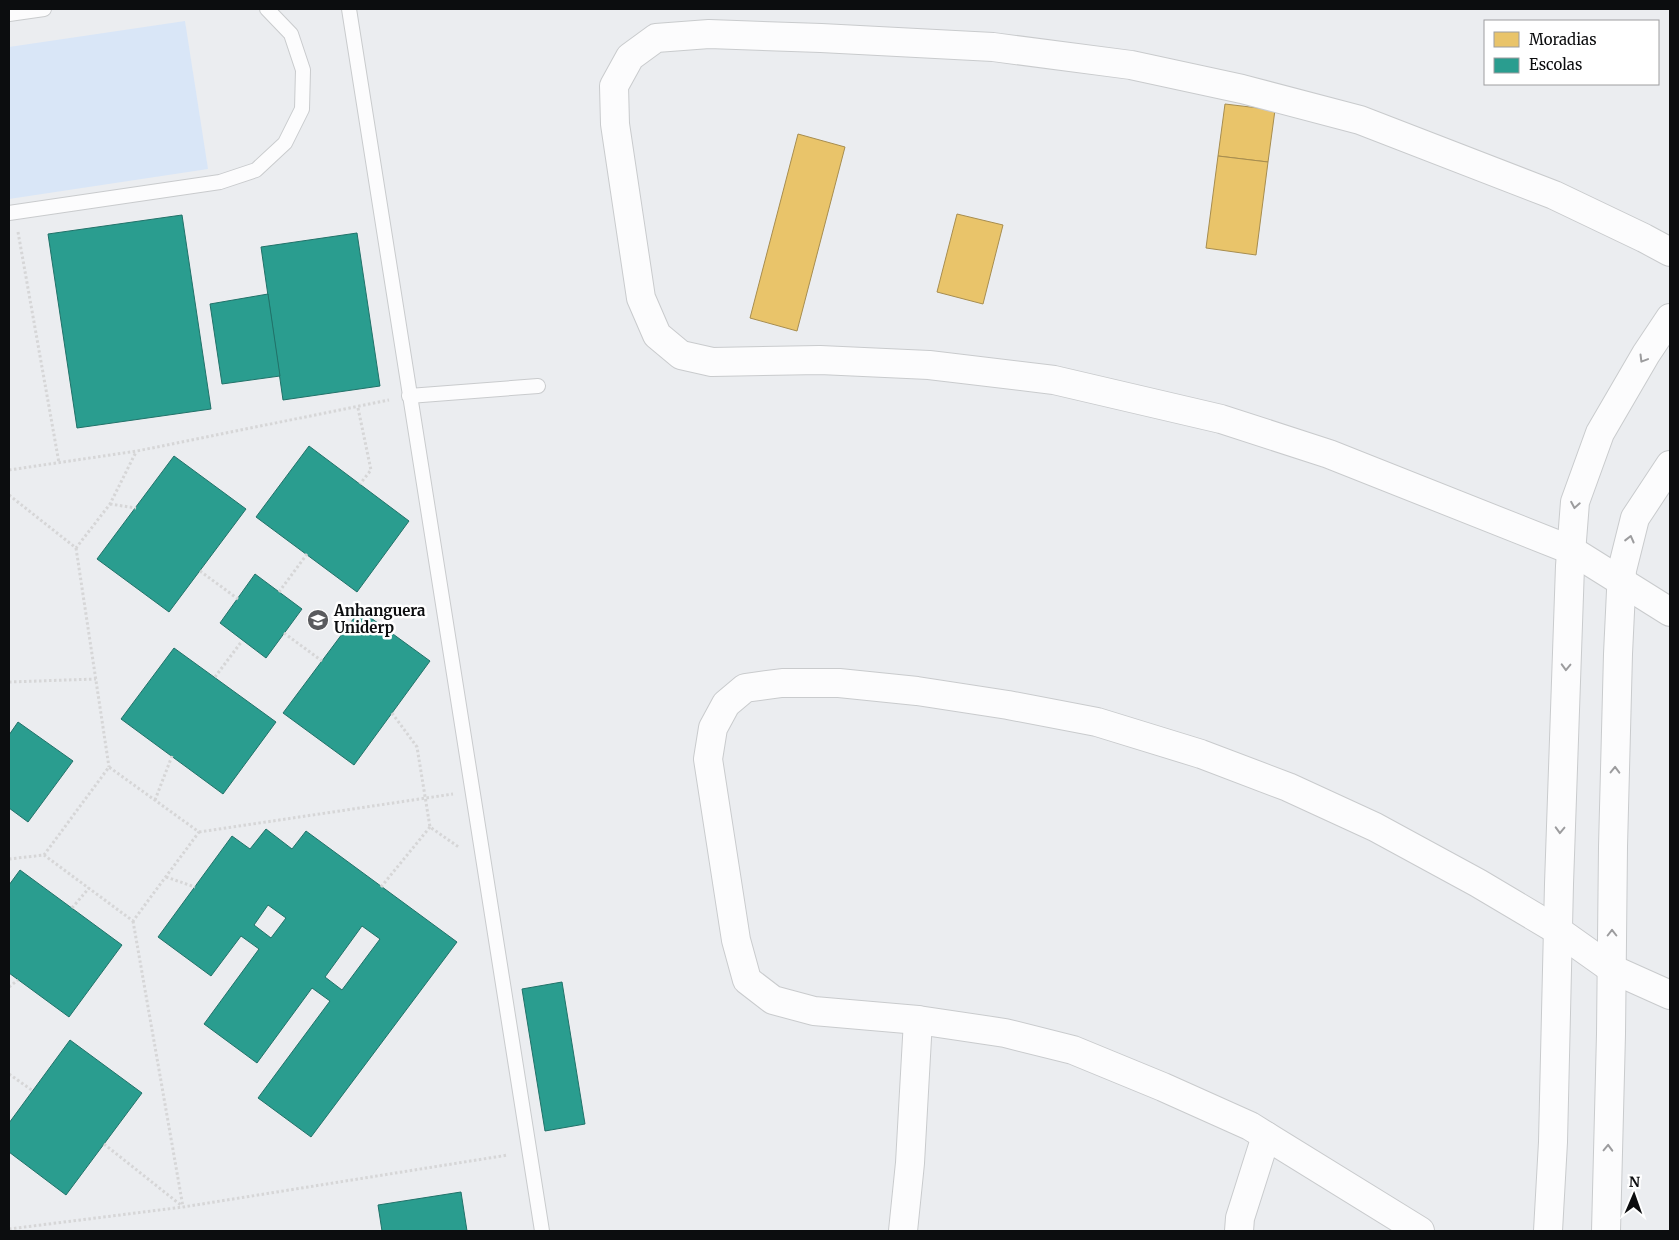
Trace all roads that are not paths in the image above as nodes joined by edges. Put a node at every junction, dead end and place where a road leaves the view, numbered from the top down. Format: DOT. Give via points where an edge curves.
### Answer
graph roads {
  1 [pos="44,9"];
  2 [pos="267,9"];
  3 [pos="349,9"];
  4 [pos="9,14"];
  5 [pos="12,212"];
  6 [pos="1670,252"];
  7 [pos="1670,318"];
  8 [pos="538,386"];
  9 [pos="409,396"];
  10 [pos="1670,465"];
  11 [pos="1571,550"];
  12 [pos="1621,582"];
  13 [pos="1670,612"];
  14 [pos="1557,930"];
  15 [pos="1612,969"];
  16 [pos="1670,995"];
  17 [pos="918,1020"];
  18 [pos="1266,1136"];
  19 [pos="542,1231"];
  20 [pos="903,1231"];
  21 [pos="1239,1231"];
  22 [pos="1420,1231"];
  23 [pos="1548,1231"];
  24 [pos="1606,1231"];
  1 -- 4 [label="lane"];
  2 -- 5 [label="lane" via="291,34 303,70 302,109 285,143 256,170 220,182"];
  3 -- 9 [label="lane"];
  6 -- 11 [label="street" via="1554,195 1360,120 1242,89 1130,65 993,47 709,34 656,38 630,57 614,86 615,124 640,298 657,335 681,355 712,362 820,360 929,365 1054,380 1239,424 1329,454"];
  7 -- 11 [label="street, one-way" via="1600,433 1575,502"];
  8 -- 9 [label="lane"];
  9 -- 19 [label="lane"];
  12 -- 10 [label="street, one-way" via="1635,518"];
  11 -- 12 [label="street"];
  11 -- 14 [label="street, one-way"];
  12 -- 13 [label="street"];
  15 -- 12 [label="street, one-way"];
  14 -- 15 [label="street"];
  14 -- 17 [label="street" via="1375,828 1288,787 1201,754 1097,722 1008,704 839,683 782,683 745,688 726,704 714,728 708,759 736,940 747,980 774,1000 814,1011"];
  14 -- 23 [label="street"];
  15 -- 16 [label="street"];
  24 -- 15 [label="street, one-way"];
  17 -- 18 [label="street" via="1005,1033 1073,1050 1163,1087"];
  17 -- 20 [label="street"];
  18 -- 21 [label="street" via="1240,1218"];
  18 -- 22 [label="street"];
}
